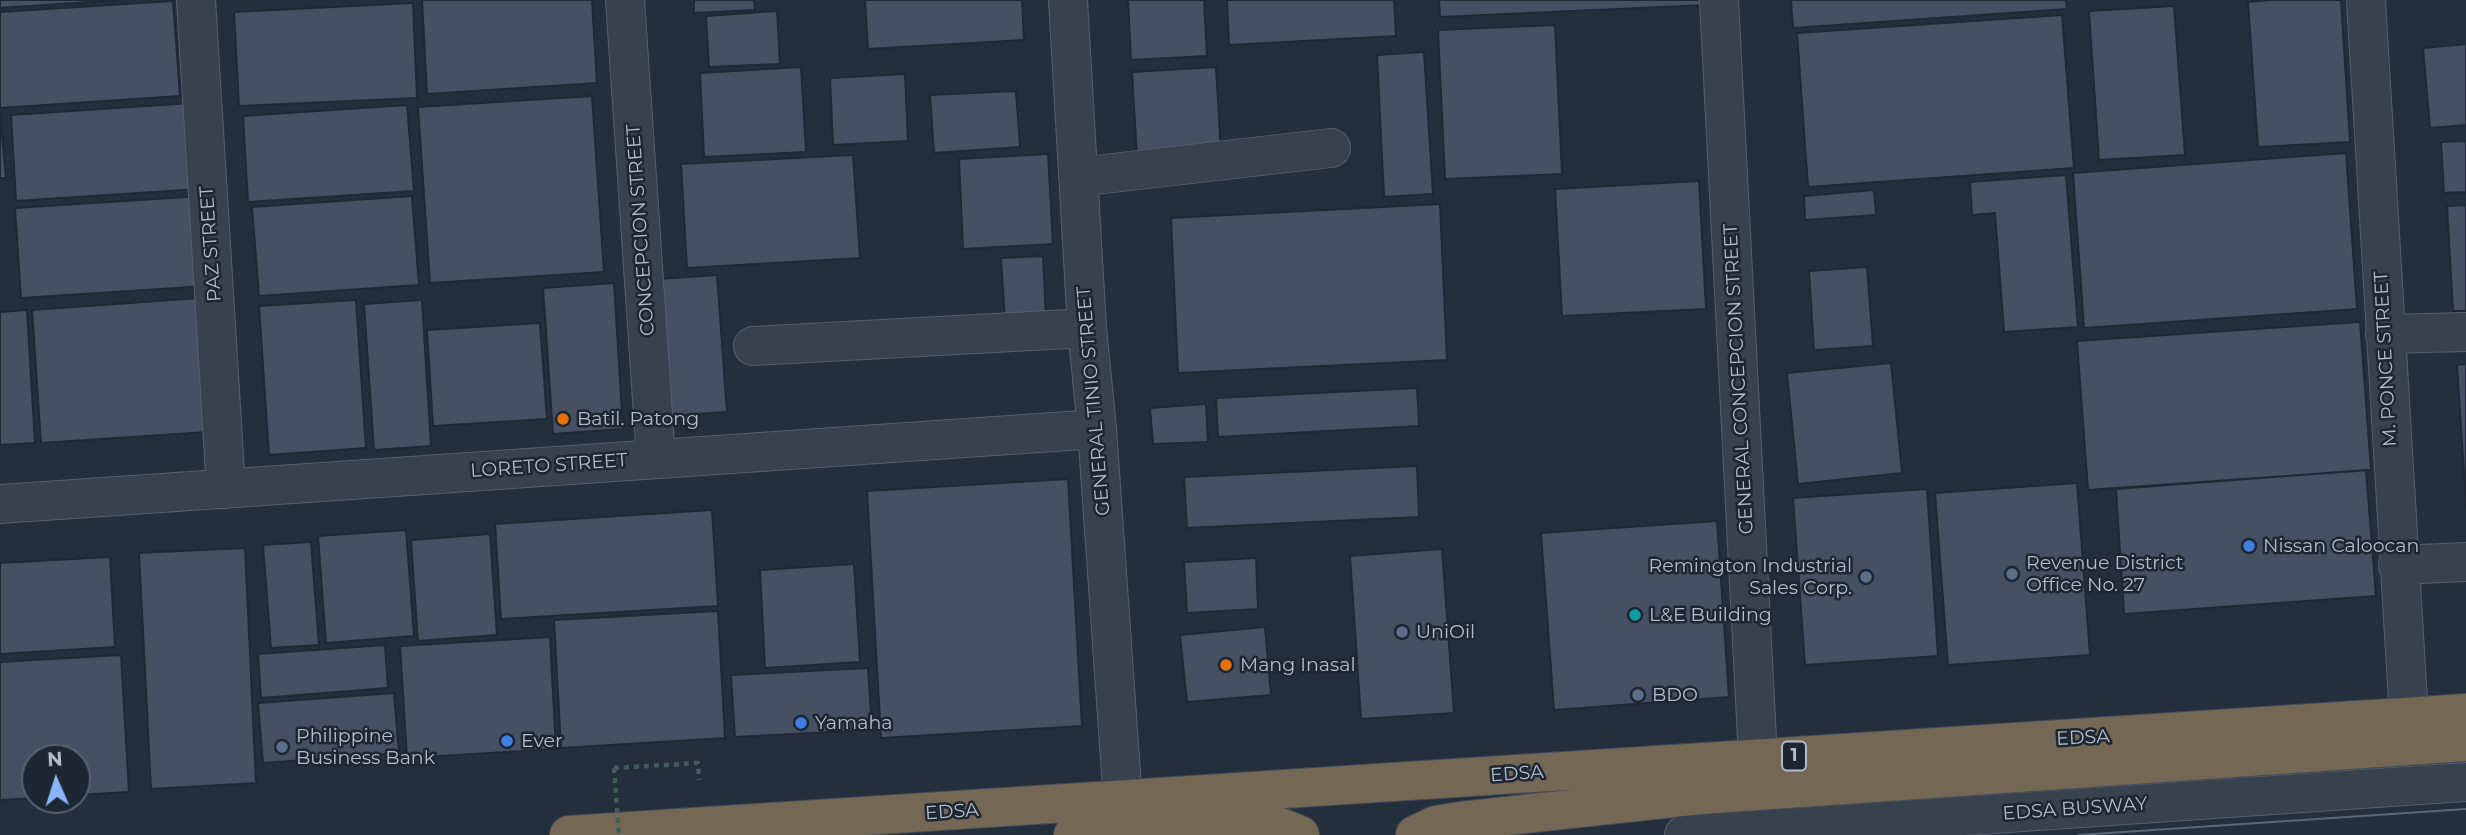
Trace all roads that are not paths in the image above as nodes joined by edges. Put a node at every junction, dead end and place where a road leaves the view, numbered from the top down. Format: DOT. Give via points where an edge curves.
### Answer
graph roads {
  1 [pos="196,0"];
  2 [pos="625,0"];
  3 [pos="1068,0"];
  4 [pos="1720,0"];
  5 [pos="2366,0"];
  6 [pos="1331,148"];
  7 [pos="1078,177"];
  8 [pos="1087,328"];
  9 [pos="2466,332"];
  10 [pos="2385,334"];
  11 [pos="753,346"];
  12 [pos="1097,429"];
  13 [pos="656,459"];
  14 [pos="226,489"];
  15 [pos="0,504"];
  16 [pos="2466,562"];
  17 [pos="2398,565"];
  18 [pos="2466,713"];
  19 [pos="2409,718"];
  20 [pos="2466,742"];
  21 [pos="1758,758"];
  22 [pos="2466,782"];
  23 [pos="1123,802"];
  24 [pos="569,835"];
  25 [pos="1073,835"];
  26 [pos="1300,835"];
  27 [pos="1415,835"];
  28 [pos="1684,835"];
  1 -- 14 [label="street, PAZ STREET"];
  2 -- 13 [label="street, CONCEPCION STREET"];
  3 -- 7 [label="street, GENERAL TINIO STREET"];
  4 -- 21 [label="street, GENERAL CONCEPCION STREET"];
  5 -- 10 [label="street, M. PONCE STREET"];
  6 -- 7 [label="street"];
  7 -- 8 [label="street, GENERAL TINIO STREET"];
  8 -- 11 [label="street"];
  8 -- 12 [label="street, GENERAL TINIO STREET"];
  9 -- 10 [label="street"];
  10 -- 17 [label="street, M. PONCE STREET"];
  12 -- 13 [label="street, LORETO STREET"];
  12 -- 23 [label="street, GENERAL TINIO STREET"];
  13 -- 14 [label="street, LORETO STREET"];
  14 -- 15 [label="street, LORETO STREET"];
  16 -- 17 [label="street"];
  17 -- 19 [label="street, M. PONCE STREET"];
  18 -- 19 [label="highway, EDSA / 1"];
  19 -- 21 [label="highway, EDSA / 1"];
  20 -- 27 [label="highway" via="1700,795 1461,821"];
  21 -- 23 [label="highway, EDSA / 1"];
  22 -- 28 [label="street, EDSA BUSWAY"];
  23 -- 24 [label="highway, EDSA / 1"];
  25 -- 26 [label="highway" via="1241,822 1278,826"];
}
